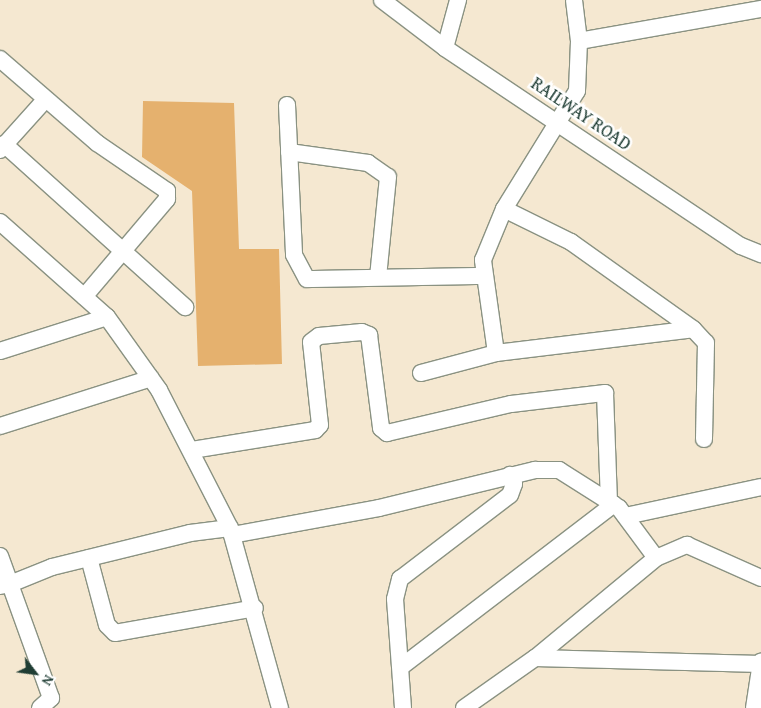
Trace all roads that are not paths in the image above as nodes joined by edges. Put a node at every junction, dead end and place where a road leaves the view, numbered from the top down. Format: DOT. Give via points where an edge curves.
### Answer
graph roads {
  1 [pos="382,0"];
  2 [pos="458,0"];
  3 [pos="574,0"];
  4 [pos="761,9"];
  5 [pos="579,41"];
  6 [pos="446,48"];
  7 [pos="0,59"];
  8 [pos="46,100"];
  9 [pos="287,104"];
  10 [pos="558,123"];
  11 [pos="2,147"];
  12 [pos="289,152"];
  13 [pos="504,209"];
  14 [pos="0,222"];
  15 [pos="122,252"];
  16 [pos="761,254"];
  17 [pos="482,276"];
  18 [pos="378,277"];
  19 [pos="84,297"];
  20 [pos="185,307"];
  21 [pos="107,317"];
  22 [pos="693,329"];
  23 [pos="0,351"];
  24 [pos="496,353"];
  25 [pos="421,373"];
  26 [pos="151,378"];
  27 [pos="0,426"];
  28 [pos="704,439"];
  29 [pos="192,450"];
  30 [pos="510,475"];
  31 [pos="761,488"];
  32 [pos="611,502"];
  33 [pos="626,516"];
  34 [pos="231,531"];
  35 [pos="0,556"];
  36 [pos="89,558"];
  37 [pos="656,558"];
  38 [pos="761,578"];
  39 [pos="5,585"];
  40 [pos="255,608"];
  41 [pos="535,658"];
  42 [pos="761,663"];
  43 [pos="401,667"];
  44 [pos="40,708"];
  45 [pos="280,708"];
  46 [pos="403,708"];
  47 [pos="464,708"];
  48 [pos="754,708"];
  1 -- 6 [label="street, RAILWAY ROAD"];
  2 -- 6 [label="street"];
  3 -- 5 [label="street"];
  4 -- 5 [label="street"];
  5 -- 10 [label="street" via="578,91"];
  6 -- 10 [label="street, RAILWAY ROAD"];
  7 -- 8 [label="street"];
  8 -- 11 [label="street"];
  8 -- 15 [label="street" via="167,191 167,199"];
  9 -- 12 [label="street"];
  10 -- 13 [label="street"];
  10 -- 16 [label="street, RAILWAY ROAD" via="741,246"];
  11 -- 15 [label="street"];
  12 -- 18 [label="street" via="294,255 300,271 318,282"];
  12 -- 18 [label="street" via="368,163 388,177"];
  13 -- 17 [label="street" via="490,237"];
  13 -- 22 [label="street" via="571,242"];
  14 -- 19 [label="street"];
  15 -- 19 [label="street"];
  15 -- 20 [label="street"];
  17 -- 18 [label="street"];
  17 -- 24 [label="street"];
  19 -- 21 [label="street"];
  21 -- 23 [label="street"];
  21 -- 26 [label="street"];
  22 -- 24 [label="street"];
  22 -- 28 [label="street" via="706,343"];
  24 -- 25 [label="street"];
  26 -- 27 [label="street"];
  26 -- 29 [label="street"];
  29 -- 32 [label="street" via="315,430 320,425 311,342 319,336 362,332 369,335 381,428 387,433 511,404 605,393"];
  29 -- 34 [label="street"];
  30 -- 32 [label="street" via="559,470"];
  30 -- 34 [label="street" via="379,508"];
  30 -- 43 [label="street" via="514,484 510,495 400,579 394,600"];
  31 -- 33 [label="street"];
  32 -- 33 [label="street"];
  32 -- 43 [label="street"];
  33 -- 37 [label="street"];
  34 -- 36 [label="street"];
  34 -- 40 [label="street"];
  35 -- 39 [label="street"];
  36 -- 39 [label="street"];
  36 -- 40 [label="street" via="107,625 115,633"];
  37 -- 38 [label="street" via="686,545"];
  37 -- 41 [label="street"];
  39 -- 44 [label="street" via="51,698"];
  40 -- 45 [label="street"];
  41 -- 42 [label="street"];
  41 -- 47 [label="street"];
  42 -- 48 [label="street"];
  43 -- 46 [label="street"];
}
